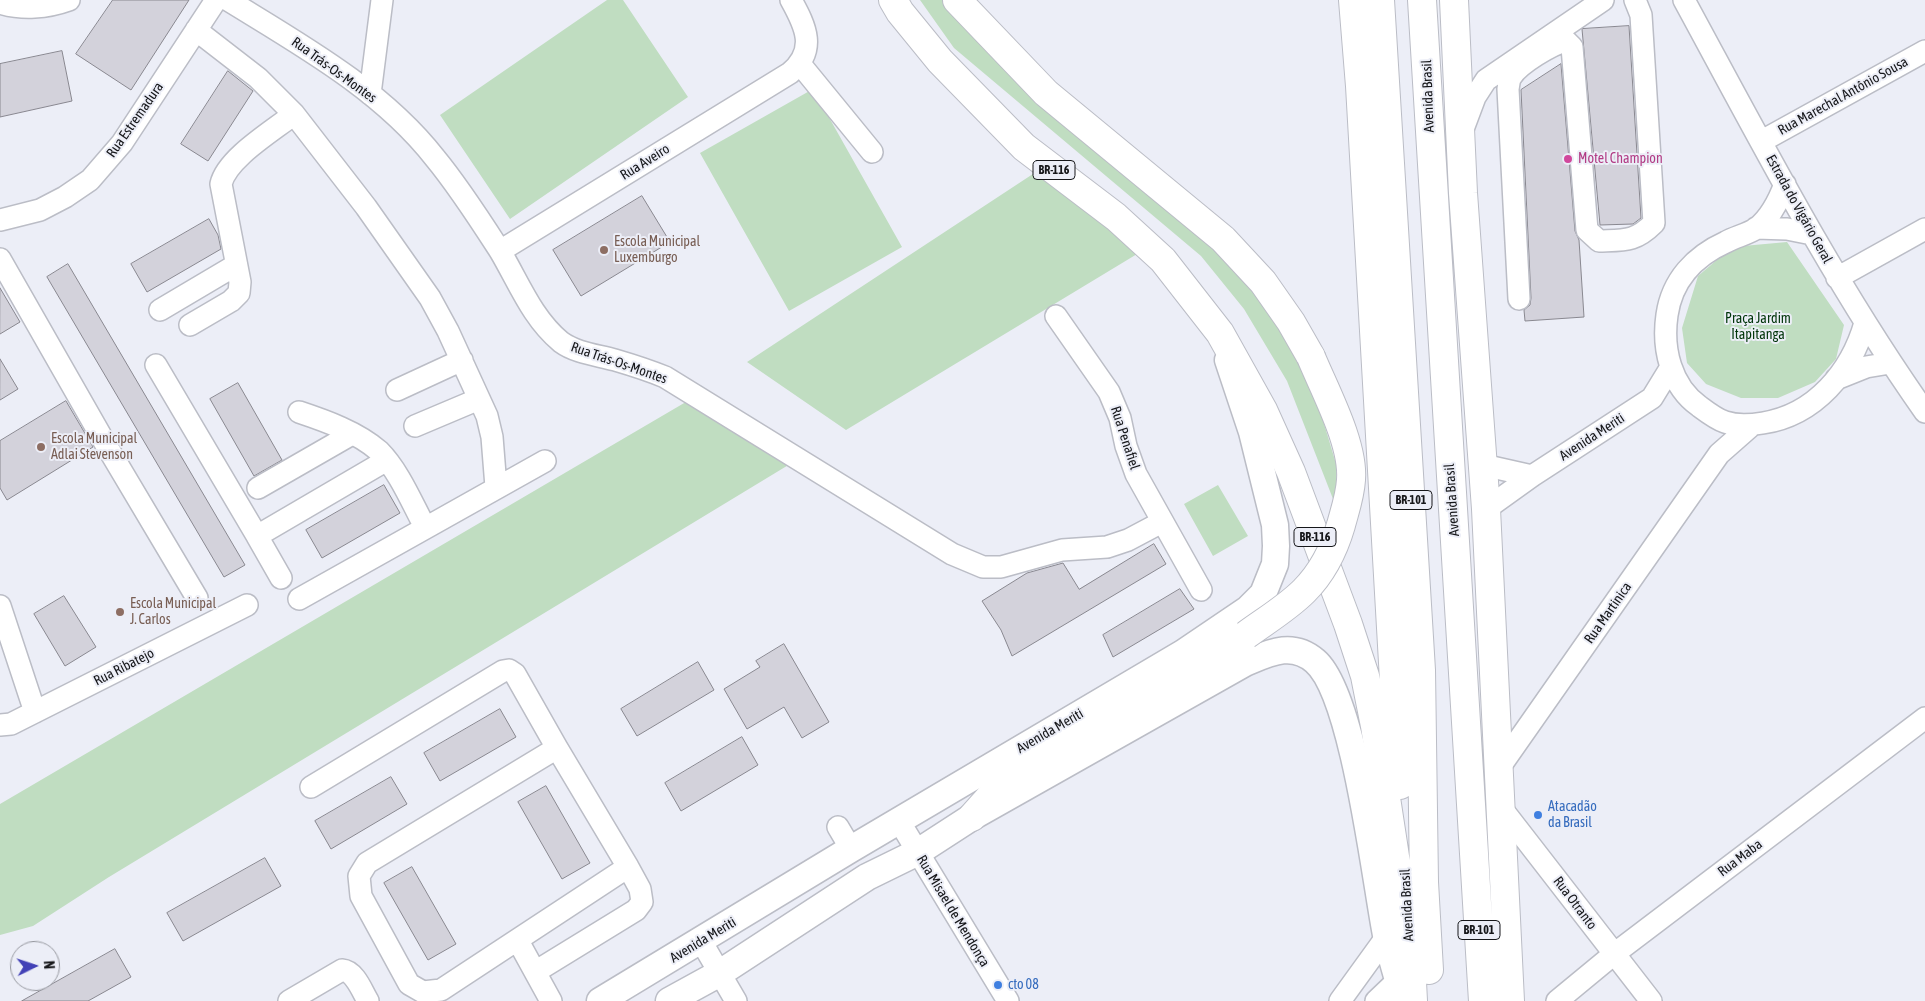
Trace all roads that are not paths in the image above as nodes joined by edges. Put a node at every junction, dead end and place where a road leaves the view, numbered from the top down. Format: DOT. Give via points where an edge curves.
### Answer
graph roads {
  1 [pos="69,0"];
  2 [pos="216,0"];
  3 [pos="228,0"];
  4 [pos="382,0"];
  5 [pos="791,0"];
  6 [pos="894,0"];
  7 [pos="957,0"];
  8 [pos="1353,0"];
  9 [pos="1380,0"];
  10 [pos="1422,0"];
  11 [pos="1454,0"];
  12 [pos="1460,0"];
  13 [pos="1603,0"];
  14 [pos="1635,0"];
  15 [pos="0,4"];
  16 [pos="1693,4"];
  17 [pos="196,30"];
  18 [pos="1455,39"];
  19 [pos="1925,51"];
  20 [pos="795,68"];
  21 [pos="370,94"];
  22 [pos="294,114"];
  23 [pos="1460,138"];
  24 [pos="1762,141"];
  25 [pos="872,152"];
  26 [pos="1785,184"];
  27 [pos="0,220"];
  28 [pos="1756,228"];
  29 [pos="1925,229"];
  30 [pos="1812,234"];
  31 [pos="500,251"];
  32 [pos="0,259"];
  33 [pos="236,265"];
  34 [pos="1837,278"];
  35 [pos="1519,299"];
  36 [pos="160,310"];
  37 [pos="1056,316"];
  38 [pos="1865,323"];
  39 [pos="190,325"];
  40 [pos="1220,333"];
  41 [pos="462,360"];
  42 [pos="1890,363"];
  43 [pos="156,365"];
  44 [pos="1671,367"];
  45 [pos="1836,380"];
  46 [pos="397,390"];
  47 [pos="1688,397"];
  48 [pos="1652,398"];
  49 [pos="480,399"];
  50 [pos="299,412"];
  51 [pos="1925,412"];
  52 [pos="1722,421"];
  53 [pos="1752,425"];
  54 [pos="415,426"];
  55 [pos="352,434"];
  56 [pos="1719,454"];
  57 [pos="386,460"];
  58 [pos="545,461"];
  59 [pos="1483,465"];
  60 [pos="1532,476"];
  61 [pos="496,487"];
  62 [pos="258,488"];
  63 [pos="1486,509"];
  64 [pos="1162,522"];
  65 [pos="425,527"];
  66 [pos="257,536"];
  67 [pos="1487,536"];
  68 [pos="281,578"];
  69 [pos="1201,590"];
  70 [pos="197,598"];
  71 [pos="300,599"];
  72 [pos="247,604"];
  73 [pos="0,606"];
  74 [pos="35,712"];
  75 [pos="1925,718"];
  76 [pos="0,725"];
  77 [pos="556,748"];
  78 [pos="1497,772"];
  79 [pos="311,787"];
  80 [pos="1499,805"];
  81 [pos="972,817"];
  82 [pos="899,821"];
  83 [pos="918,852"];
  84 [pos="1475,858"];
  85 [pos="628,867"];
  86 [pos="1386,936"];
  87 [pos="518,941"];
  88 [pos="701,941"];
  89 [pos="1614,954"];
  90 [pos="535,972"];
  91 [pos="720,973"];
  92 [pos="1407,986"];
  93 [pos="289,1001"];
  94 [pos="368,1001"];
  95 [pos="551,1001"];
  96 [pos="600,1001"];
  97 [pos="669,1001"];
  98 [pos="736,1001"];
  99 [pos="1008,1001"];
  100 [pos="1340,1001"];
  101 [pos="1376,1001"];
  102 [pos="1431,1001"];
  103 [pos="1483,1001"];
  104 [pos="1510,1001"];
  105 [pos="1557,1001"];
  106 [pos="1651,1001"];
  1 -- 15 [label="street" via="38,8"];
  2 -- 17 [label="street, Rua Estremadura"];
  3 -- 21 [label="street, Rua Trás-Os-Montes"];
  4 -- 21 [label="street"];
  5 -- 20 [label="street" via="803,21 807,43"];
  6 -- 40 [label="highway, BR-116" via="940,61 1024,147 1116,217 1163,260"];
  7 -- 81 [label="highway, bridge" via="1046,93 1223,239 1263,282 1311,358 1336,415 1352,478 1336,541 1318,576 1290,604 1246,635 1031,762 1006,779"];
  8 -- 92 [label="highway, Avenida Brasil / BR-101"];
  9 -- 102 [label="highway, Avenida Brasil / BR-101" via="1421,670 1424,882"];
  10 -- 84 [label="highway, Avenida Brasil / BR-101"];
  11 -- 18 [label="highway, BR-101"];
  12 -- 18 [label="highway"];
  13 -- 23 [label="street" via="1486,80 1475,97"];
  14 -- 35 [label="street" via="1641,16 1654,223 1633,240 1599,241 1587,230 1572,48 1566,41 1556,43 1516,71 1508,88"];
  16 -- 24 [label="street, Estrada do Vigário Geral"];
  17 -- 22 [label="street" via="258,78"];
  17 -- 27 [label="street, Rua Estremadura" via="122,143 90,180 40,210"];
  18 -- 23 [label="highway, BR-101"];
  19 -- 24 [label="street, Rua Marechal Antônio Sousa"];
  20 -- 25 [label="street"];
  20 -- 31 [label="street, Rua Aveiro"];
  21 -- 31 [label="street, Rua Trás-Os-Montes" via="412,131 436,158"];
  22 -- 33 [label="street" via="234,162 223,177 221,184"];
  22 -- 41 [label="street" via="430,298"];
  23 -- 59 [label="highway, BR-101"];
  24 -- 26 [label="street, Estrada do Vigário Geral"];
  26 -- 28 [label="street" via="1774,208"];
  26 -- 30 [label="street, Estrada do Vigário Geral"];
  28 -- 30 [label="street"];
  28 -- 44 [label="street" via="1703,254 1684,272 1667,316 1666,336"];
  29 -- 34 [label="street"];
  30 -- 34 [label="street, Estrada do Vigário Geral"];
  31 -- 64 [label="street, Rua Trás-Os-Montes" via="537,316 563,343 590,355 665,377 968,562 983,567 1001,567 1062,550 1108,547"];
  32 -- 70 [label="street"];
  33 -- 36 [label="street"];
  33 -- 39 [label="street" via="240,287 236,297"];
  34 -- 38 [label="street, Estrada do Vigário Geral"];
  37 -- 64 [label="street, Rua Penafiel" via="1109,392 1136,474"];
  38 -- 42 [label="street, Estrada do Vigário Geral"];
  38 -- 45 [label="street" via="1851,359"];
  40 -- 82 [label="main road, Avenida Meriti" via="1252,432 1275,525 1275,564 1263,594 1248,610 1184,653"];
  40 -- 92 [label="highway, BR-116" via="1263,410 1291,472 1365,676 1375,726"];
  41 -- 46 [label="street"];
  41 -- 49 [label="street"];
  42 -- 45 [label="street" via="1866,367"];
  42 -- 51 [label="street, Estrada do Vigário Geral"];
  43 -- 66 [label="street"];
  44 -- 47 [label="street" via="1675,381"];
  44 -- 48 [label="street, Avenida Meriti"];
  45 -- 53 [label="street" via="1798,412"];
  47 -- 48 [label="street"];
  47 -- 52 [label="street"];
  48 -- 60 [label="street, Avenida Meriti"];
  49 -- 54 [label="street"];
  49 -- 61 [label="street" via="492,437"];
  50 -- 55 [label="street"];
  52 -- 53 [label="street"];
  52 -- 56 [label="street, Rua Martinica"];
  53 -- 56 [label="street, Rua Martinica"];
  55 -- 57 [label="street"];
  55 -- 62 [label="street"];
  56 -- 78 [label="street, Rua Martinica"];
  57 -- 65 [label="street"];
  57 -- 66 [label="street"];
  58 -- 61 [label="street"];
  59 -- 60 [label="street"];
  59 -- 63 [label="highway, BR-101"];
  60 -- 63 [label="street, Avenida Meriti"];
  61 -- 65 [label="street"];
  63 -- 67 [label="highway, BR-101"];
  64 -- 69 [label="street, Rua Penafiel"];
  65 -- 71 [label="street"];
  66 -- 68 [label="street"];
  67 -- 78 [label="highway"];
  67 -- 84 [label="highway, BR-101" via="1479,617 1479,797"];
  72 -- 74 [label="street, Rua Ribatejo"];
  73 -- 74 [label="street"];
  74 -- 76 [label="street, Rua Ribatejo" via="12,724"];
  75 -- 89 [label="street, Rua Maba"];
  77 -- 79 [label="street" via="509,670"];
  77 -- 85 [label="street"];
  77 -- 87 [label="street" via="367,863 359,876 361,896 409,984 423,992 441,990"];
  78 -- 80 [label="highway"];
  80 -- 89 [label="street, Rua Otranto"];
  80 -- 104 [label="highway"];
  81 -- 83 [label="main road"];
  81 -- 86 [label="main road, Avenida Brasil" via="1245,663 1276,650 1300,652 1316,661 1328,676 1342,714 1353,752"];
  82 -- 83 [label="street, Rua Misael de Mendonça"];
  82 -- 88 [label="main road, Avenida Meriti" via="845,838"];
  83 -- 91 [label="main road" via="867,877"];
  83 -- 99 [label="street, Rua Misael de Mendonça"];
  84 -- 103 [label="highway, Avenida Brasil / BR-101"];
  85 -- 87 [label="street"];
  85 -- 90 [label="street" via="640,890 642,902 636,910"];
  86 -- 92 [label="main road, Avenida Brasil"];
  86 -- 100 [label="street"];
  87 -- 90 [label="street"];
  88 -- 91 [label="street"];
  88 -- 96 [label="main road, Avenida Meriti"];
  89 -- 105 [label="street, Rua Maba"];
  89 -- 106 [label="street, Rua Otranto"];
  90 -- 95 [label="street"];
  91 -- 97 [label="main road"];
  91 -- 98 [label="street"];
  92 -- 101 [label="street"];
  93 -- 94 [label="street" via="342,970 348,970"];
}
